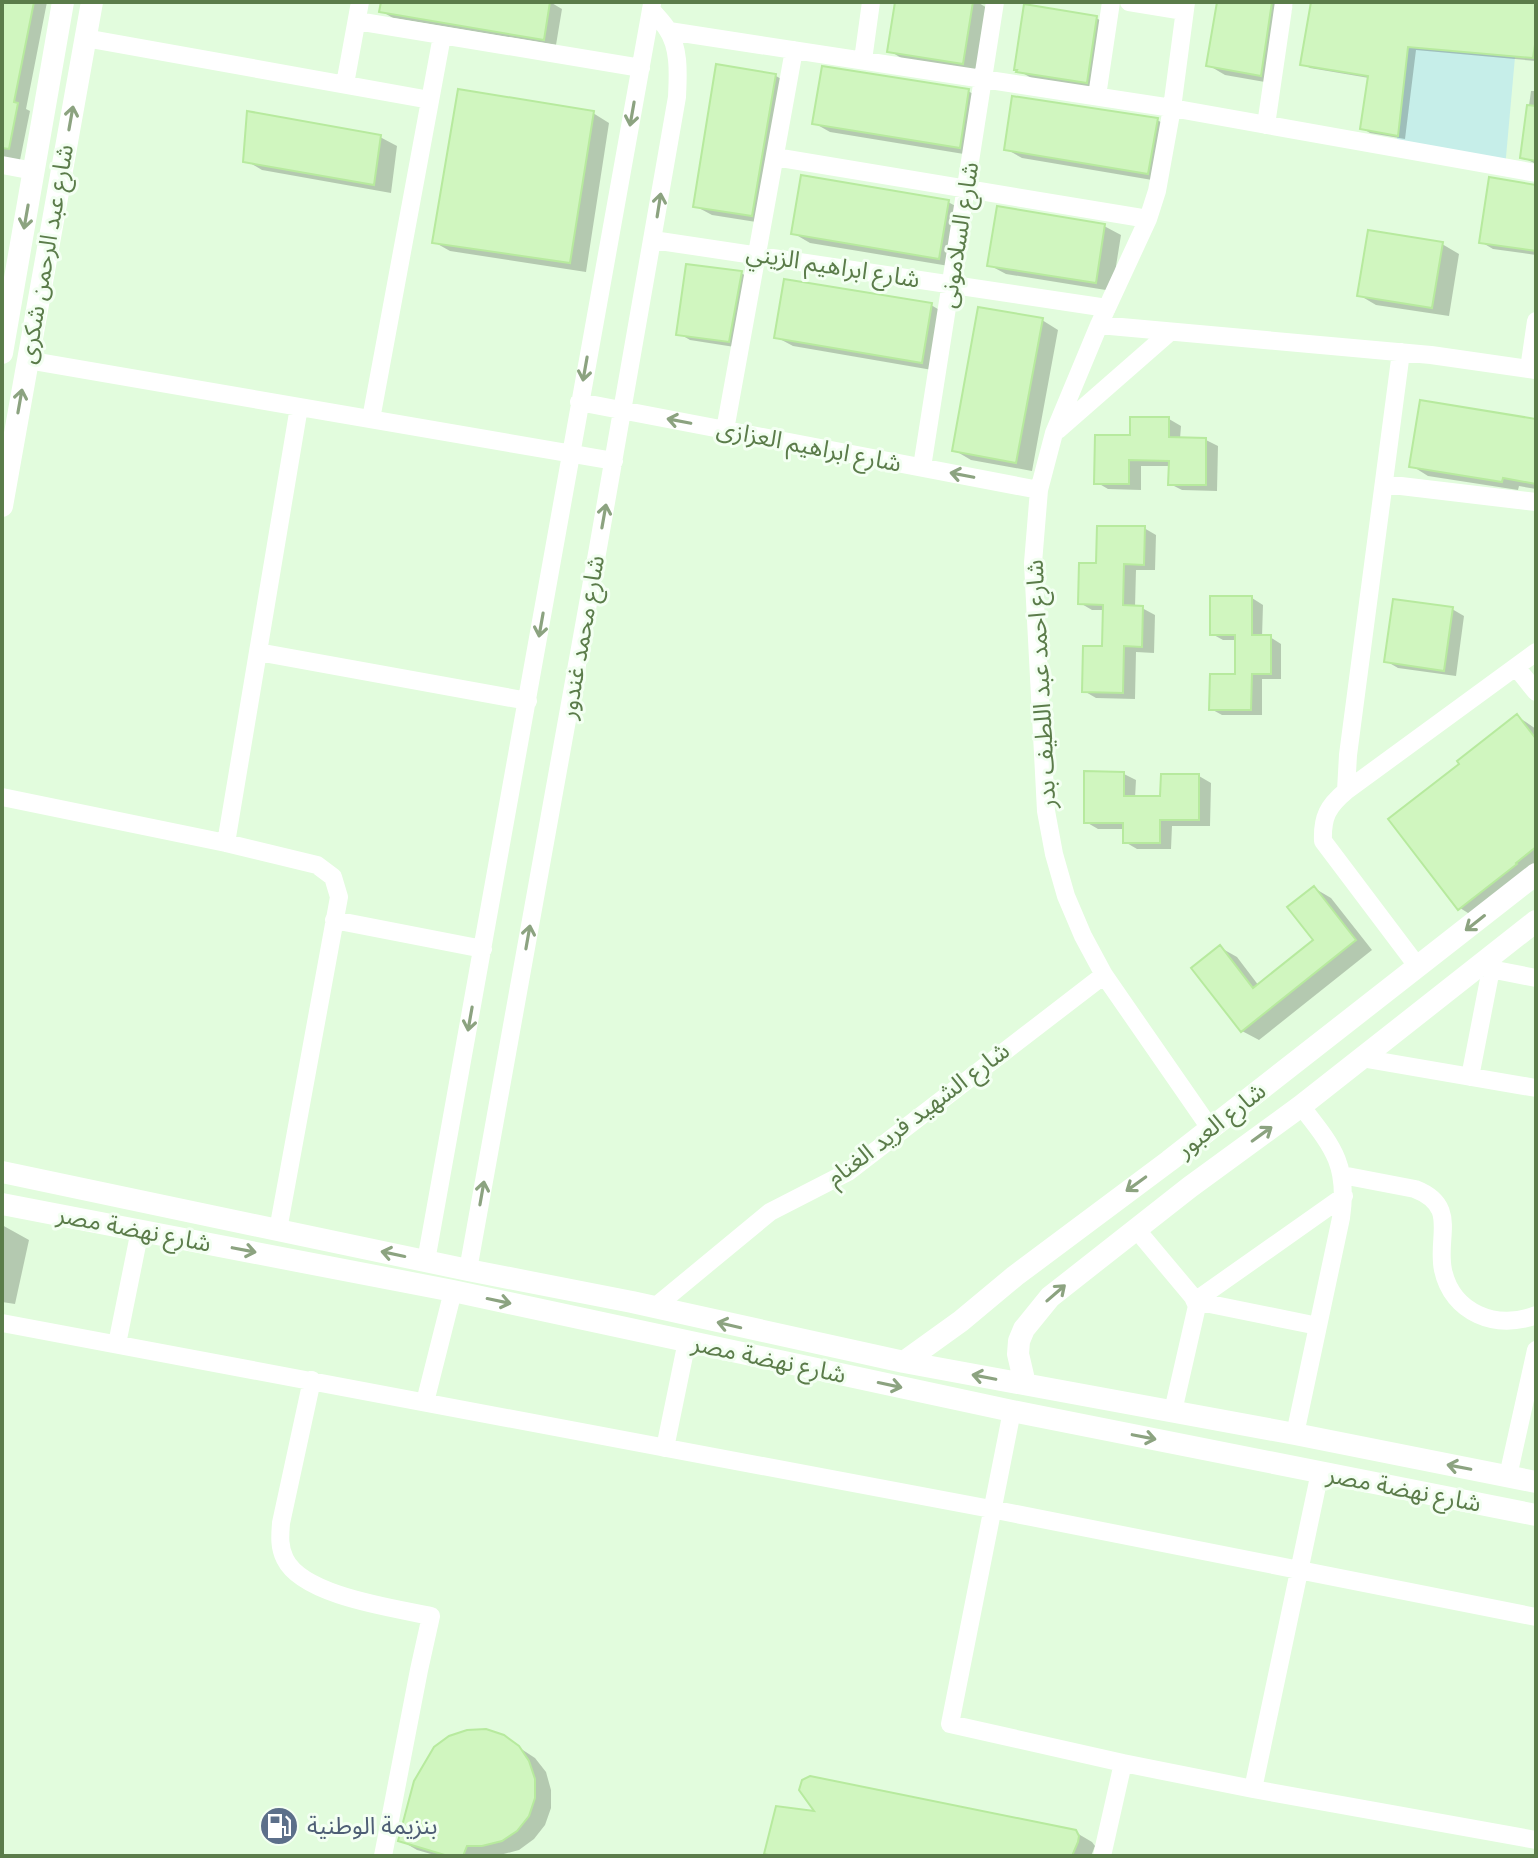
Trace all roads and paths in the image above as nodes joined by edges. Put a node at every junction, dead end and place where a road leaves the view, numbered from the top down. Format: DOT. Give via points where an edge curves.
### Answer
graph roads {
  1 [pos="63,2"];
  2 [pos="92,2"];
  3 [pos="360,2"];
  4 [pos="871,2"];
  5 [pos="995,2"];
  6 [pos="1111,2"];
  7 [pos="1129,2"];
  8 [pos="1284,2"];
  9 [pos="652,6"];
  10 [pos="1185,6"];
  11 [pos="357,21"];
  12 [pos="669,31"];
  13 [pos="442,36"];
  14 [pos="85,38"];
  15 [pos="794,50"];
  16 [pos="863,60"];
  17 [pos="641,68"];
  18 [pos="983,78"];
  19 [pos="345,84"];
  20 [pos="1097,96"];
  21 [pos="430,100"];
  22 [pos="1172,108"];
  23 [pos="1266,125"];
  24 [pos="775,157"];
  25 [pos="2,165"];
  26 [pos="34,171"];
  27 [pos="1536,173"];
  28 [pos="966,189"];
  29 [pos="1148,219"];
  30 [pos="653,240"];
  31 [pos="757,255"];
  32 [pos="951,284"];
  33 [pos="1103,316"];
  34 [pos="1536,321"];
  35 [pos="1170,332"];
  36 [pos="1401,352"];
  37 [pos="2,353"];
  38 [pos="27,360"];
  39 [pos="1532,369"];
  40 [pos="579,402"];
  41 [pos="299,407"];
  42 [pos="623,410"];
  43 [pos="371,419"];
  44 [pos="725,430"];
  45 [pos="1054,433"];
  46 [pos="570,453"];
  47 [pos="614,461"];
  48 [pos="922,467"];
  49 [pos="1384,484"];
  50 [pos="1039,490"];
  51 [pos="1536,502"];
  52 [pos="2,506"];
  53 [pos="258,652"];
  54 [pos="1536,652"];
  55 [pos="1516,667"];
  56 [pos="1536,692"];
  57 [pos="528,701"];
  58 [pos="1346,791"];
  59 [pos="2,797"];
  60 [pos="226,843"];
  61 [pos="1536,874"];
  62 [pos="334,920"];
  63 [pos="1536,921"];
  64 [pos="483,949"];
  65 [pos="1418,967"];
  66 [pos="1485,968"];
  67 [pos="1104,975"];
  68 [pos="1536,978"];
  69 [pos="1361,1058"];
  70 [pos="1470,1077"];
  71 [pos="1536,1088"];
  72 [pos="1301,1106"];
  73 [pos="1210,1128"];
  74 [pos="1169,1161"];
  75 [pos="2,1172"];
  76 [pos="1342,1175"];
  77 [pos="33,1178"];
  78 [pos="1190,1187"];
  79 [pos="1344,1196"];
  80 [pos="2,1204"];
  81 [pos="27,1209"];
  82 [pos="1136,1229"];
  83 [pos="140,1230"];
  84 [pos="278,1230"];
  85 [pos="426,1261"];
  86 [pos="468,1270"];
  87 [pos="453,1291"];
  88 [pos="1195,1301"];
  89 [pos="655,1307"];
  90 [pos="1536,1315"];
  91 [pos="2,1323"];
  92 [pos="1318,1326"];
  93 [pos="687,1341"];
  94 [pos="117,1344"];
  95 [pos="1536,1350"];
  96 [pos="904,1362"];
  97 [pos="312,1380"];
  98 [pos="1025,1384"];
  99 [pos="425,1402"];
  100 [pos="1012,1411"];
  101 [pos="1173,1411"];
  102 [pos="1295,1434"];
  103 [pos="665,1448"];
  104 [pos="1320,1472"];
  105 [pos="1508,1476"];
  106 [pos="1536,1482"];
  107 [pos="991,1509"];
  108 [pos="1536,1515"];
  109 [pos="1298,1570"];
  110 [pos="1536,1617"];
  111 [pos="1123,1763"];
  112 [pos="1253,1789"];
  113 [pos="1536,1840"];
  114 [pos="383,1856"];
  115 [pos="1102,1856"];
  1 -- 26 [label="street, شارع عبد الرحمن شكرى"];
  2 -- 14 [label="street, شارع عبد الرحمن شكرى"];
  3 -- 11 [label="street"];
  4 -- 16 [label="street"];
  5 -- 18 [label="street, شارع السلامونى"];
  6 -- 20 [label="street"];
  7 -- 10 [label="street"];
  8 -- 23 [label="street"];
  9 -- 12 [label="street, شارع محمد غندور"];
  9 -- 17 [label="street, شارع محمد غندور"];
  10 -- 22 [label="street, شارع احمد عبد اللطيف بدر"];
  11 -- 13 [label="street"];
  11 -- 19 [label="street"];
  12 -- 15 [label="street"];
  30 -- 12 [label="street, شارع محمد غندور, one-way" via="678,86"];
  13 -- 17 [label="street"];
  13 -- 21 [label="street"];
  14 -- 19 [label="street"];
  38 -- 14 [label="street, شارع عبد الرحمن شكرى, one-way"];
  15 -- 16 [label="street"];
  15 -- 24 [label="street"];
  16 -- 18 [label="street"];
  17 -- 40 [label="street, شارع محمد غندور, one-way"];
  18 -- 20 [label="street"];
  18 -- 28 [label="street, شارع السلامونى"];
  19 -- 21 [label="street"];
  20 -- 22 [label="street"];
  21 -- 43 [label="street"];
  22 -- 23 [label="street"];
  22 -- 29 [label="street, شارع احمد عبد اللطيف بدر"];
  23 -- 27 [label="street"];
  24 -- 28 [label="street"];
  24 -- 31 [label="street"];
  25 -- 26 [label="street"];
  26 -- 37 [label="street, شارع عبد الرحمن شكرى, one-way"];
  28 -- 29 [label="street"];
  28 -- 32 [label="street, شارع السلامونى"];
  29 -- 33 [label="street, شارع احمد عبد اللطيف بدر"];
  30 -- 31 [label="street, شارع ابراهيم الزيني"];
  30 -- 42 [label="street, شارع محمد غندور"];
  31 -- 32 [label="street, شارع ابراهيم الزيني"];
  31 -- 44 [label="street"];
  32 -- 33 [label="street, شارع ابراهيم الزيني"];
  32 -- 48 [label="street, شارع السلامونى"];
  33 -- 35 [label="street, شارع ابراهيم الزيني"];
  33 -- 45 [label="street, شارع احمد عبد اللطيف بدر"];
  34 -- 39 [label="street"];
  35 -- 36 [label="street, شارع ابراهيم الزيني"];
  35 -- 45 [label="street"];
  36 -- 39 [label="street, شارع ابراهيم الزيني"];
  36 -- 49 [label="street"];
  38 -- 41 [label="street"];
  52 -- 38 [label="street, شارع عبد الرحمن شكرى, one-way"];
  40 -- 42 [label="street, شارع ابراهيم العزازى"];
  40 -- 46 [label="street, شارع محمد غندور"];
  41 -- 43 [label="street"];
  41 -- 53 [label="street"];
  44 -- 42 [label="street, شارع ابراهيم العزازى, one-way"];
  42 -- 47 [label="street, شارع محمد غندور"];
  43 -- 46 [label="street"];
  44 -- 48 [label="street, شارع ابراهيم العزازى"];
  45 -- 50 [label="street, شارع احمد عبد اللطيف بدر"];
  46 -- 47 [label="street"];
  46 -- 57 [label="street, شارع محمد غندور, one-way"];
  86 -- 47 [label="street, شارع محمد غندور, one-way"];
  50 -- 48 [label="street, شارع ابراهيم العزازى, one-way"];
  49 -- 51 [label="street"];
  49 -- 58 [label="street"];
  50 -- 67 [label="street, شارع احمد عبد اللطيف بدر" via="1033,563 1046,811 1066,896"];
  53 -- 57 [label="street"];
  53 -- 60 [label="street"];
  54 -- 55 [label="street"];
  55 -- 56 [label="street"];
  55 -- 58 [label="street"];
  57 -- 64 [label="street, شارع محمد غندور"];
  58 -- 65 [label="street" via="1327,812 1323,841"];
  59 -- 60 [label="street"];
  60 -- 62 [label="street" via="317,865 333,877 339,897"];
  61 -- 65 [label="street, شارع العبور, one-way"];
  62 -- 64 [label="street"];
  62 -- 84 [label="street"];
  63 -- 66 [label="street, شارع العبور"];
  64 -- 85 [label="street, شارع محمد غندور, one-way"];
  65 -- 73 [label="street, شارع العبور"];
  66 -- 68 [label="street"];
  66 -- 69 [label="street, شارع العبور"];
  66 -- 70 [label="street"];
  67 -- 73 [label="street, شارع احمد عبد اللطيف بدر"];
  67 -- 89 [label="street, شارع الشهيد فريد الغنام" via="848,1172 770,1212"];
  69 -- 70 [label="street"];
  69 -- 72 [label="street, شارع العبور"];
  70 -- 71 [label="street"];
  72 -- 76 [label="street" via="1330,1145"];
  78 -- 72 [label="street, شارع العبور, one-way"];
  73 -- 74 [label="street, شارع العبور"];
  74 -- 78 [label="street"];
  74 -- 96 [label="street, شارع العبور, one-way"];
  75 -- 77 [label="street, شارع نهضة مصر"];
  76 -- 79 [label="street"];
  76 -- 90 [label="street" via="1415,1189 1433,1200 1442,1217 1446,1280 1474,1313 1502,1322"];
  77 -- 81 [label="street"];
  77 -- 84 [label="street, شارع نهضة مصر"];
  78 -- 82 [label="street, شارع العبور"];
  79 -- 88 [label="street"];
  79 -- 92 [label="street"];
  80 -- 81 [label="street, شارع نهضة مصر"];
  81 -- 83 [label="street, شارع نهضة مصر"];
  82 -- 88 [label="street"];
  98 -- 82 [label="street, شارع العبور, one-way" via="1018,1354 1024,1329 1050,1297"];
  83 -- 87 [label="street, شارع نهضة مصر, one-way"];
  83 -- 94 [label="street"];
  85 -- 84 [label="street, شارع نهضة مصر, one-way"];
  85 -- 86 [label="street, شارع نهضة مصر"];
  86 -- 89 [label="street, شارع نهضة مصر"];
  87 -- 93 [label="street, شارع نهضة مصر, one-way"];
  87 -- 99 [label="street"];
  88 -- 92 [label="street"];
  88 -- 101 [label="street"];
  96 -- 89 [label="street, شارع نهضة مصر, one-way"];
  91 -- 94 [label="street"];
  92 -- 102 [label="street"];
  93 -- 100 [label="street, شارع نهضة مصر, one-way"];
  93 -- 103 [label="street"];
  94 -- 97 [label="street"];
  95 -- 105 [label="street"];
  98 -- 96 [label="street, شارع نهضة مصر, one-way"];
  97 -- 99 [label="street"];
  97 -- 114 [label="street" via="281,1523 286,1562 302,1579 324,1589 431,1616"];
  98 -- 101 [label="street, شارع نهضة مصر"];
  99 -- 103 [label="street"];
  100 -- 104 [label="street, شارع نهضة مصر, one-way"];
  100 -- 107 [label="street"];
  101 -- 102 [label="street, شارع نهضة مصر"];
  105 -- 102 [label="street, شارع نهضة مصر, one-way"];
  103 -- 107 [label="street"];
  104 -- 108 [label="street, شارع نهضة مصر"];
  104 -- 109 [label="street"];
  105 -- 106 [label="street, شارع نهضة مصر"];
  107 -- 109 [label="street"];
  107 -- 111 [label="street" via="950,1724"];
  109 -- 110 [label="street"];
  109 -- 112 [label="street"];
  111 -- 112 [label="street"];
  111 -- 115 [label="street"];
  112 -- 113 [label="street"];
}
